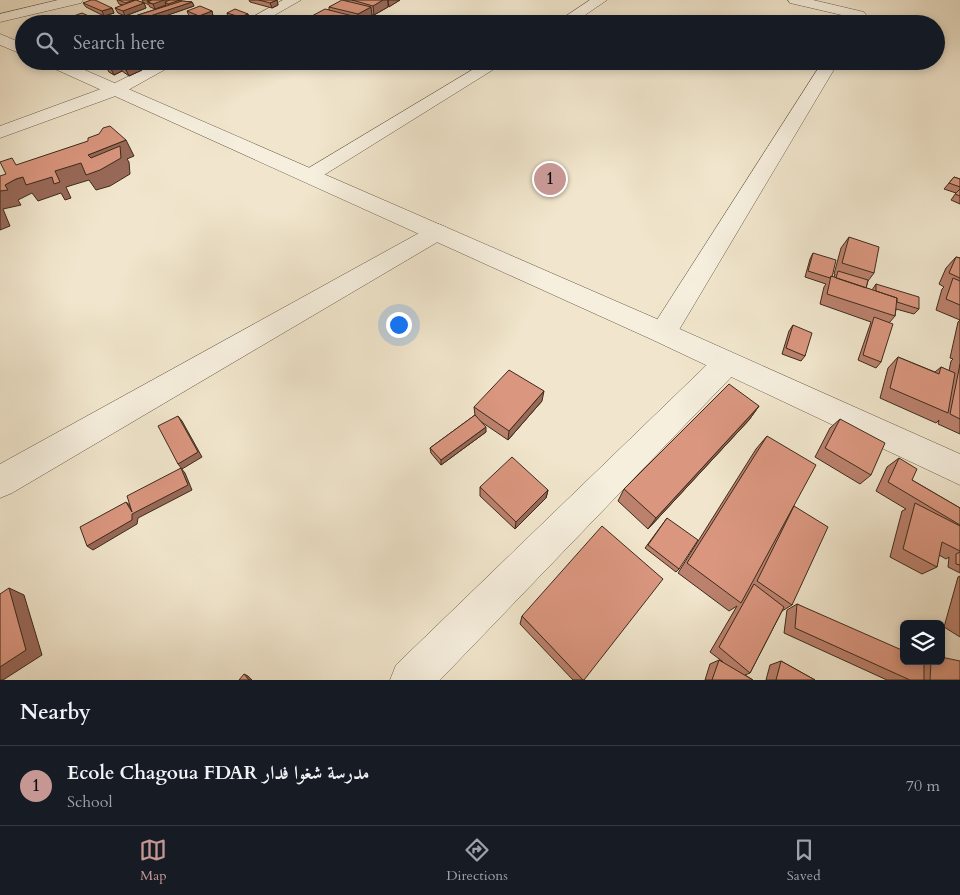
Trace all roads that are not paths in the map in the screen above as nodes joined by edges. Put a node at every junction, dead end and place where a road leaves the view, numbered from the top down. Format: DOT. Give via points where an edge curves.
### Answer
graph roads {
  1 [pos="76,0"];
  2 [pos="294,0"];
  3 [pos="600,0"];
  4 [pos="794,0"];
  5 [pos="868,0"];
  6 [pos="571,3"];
  7 [pos="587,8"];
  8 [pos="265,15"];
  9 [pos="576,15"];
  10 [pos="841,15"];
  11 [pos="860,15"];
  12 [pos="0,18"];
  13 [pos="0,39"];
  14 [pos="15,46"];
  15 [pos="70,70"];
  16 [pos="154,70"];
  17 [pos="484,70"];
  18 [pos="825,70"];
  19 [pos="115,90"];
  20 [pos="0,132"];
  21 [pos="309,176"];
  22 [pos="438,232"];
  23 [pos="664,333"];
  24 [pos="727,363"];
  25 [pos="960,470"];
  26 [pos="0,482"];
  27 [pos="411,680"];
  1 -- 12 [label="street"];
  2 -- 8 [label="street"];
  3 -- 7 [label="street"];
  4 -- 10 [label="street"];
  5 -- 11 [label="street"];
  6 -- 7 [label="street"];
  7 -- 9 [label="street"];
  13 -- 14 [label="street"];
  15 -- 19 [label="street"];
  16 -- 19 [label="street"];
  17 -- 21 [label="street"];
  18 -- 23 [label="street"];
  19 -- 20 [label="street"];
  19 -- 21 [label="street"];
  21 -- 22 [label="street"];
  22 -- 23 [label="street"];
  22 -- 26 [label="street"];
  23 -- 24 [label="street"];
  24 -- 25 [label="street"];
  24 -- 27 [label="street"];
}
